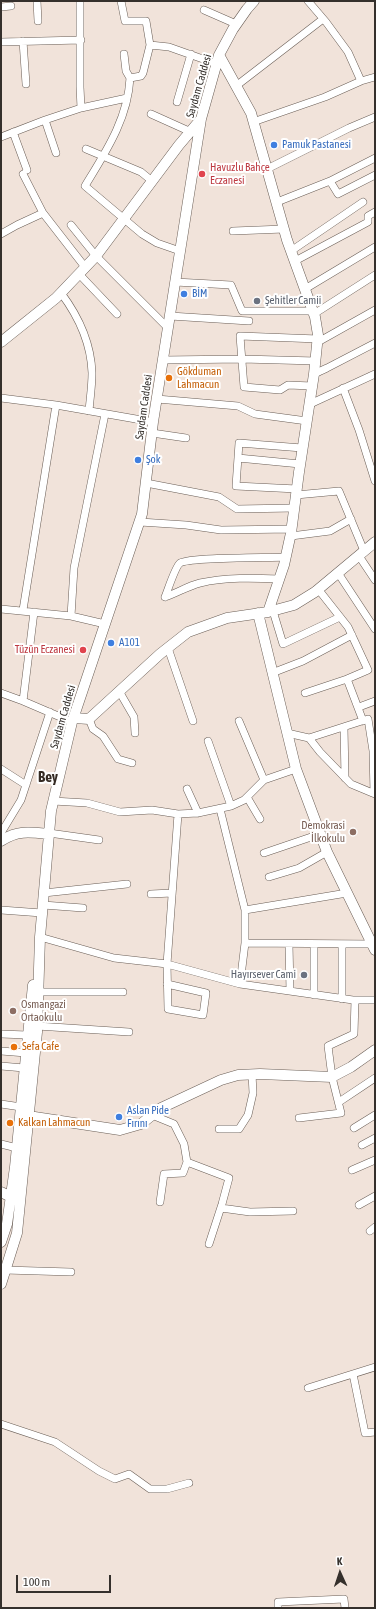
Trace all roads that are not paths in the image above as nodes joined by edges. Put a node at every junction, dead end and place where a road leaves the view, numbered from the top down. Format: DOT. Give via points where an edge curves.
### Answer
graph roads {
  1 [pos="37,1"];
  2 [pos="80,1"];
  3 [pos="121,1"];
  4 [pos="308,1"];
  5 [pos="250,2"];
  6 [pos="11,6"];
  7 [pos="1,7"];
  8 [pos="204,10"];
  9 [pos="323,18"];
  10 [pos="38,21"];
  11 [pos="236,24"];
  12 [pos="80,40"];
  13 [pos="23,41"];
  14 [pos="1,42"];
  15 [pos="150,45"];
  16 [pos="124,54"];
  17 [pos="191,54"];
  18 [pos="218,59"];
  19 [pos="375,77"];
  20 [pos="130,78"];
  21 [pos="362,81"];
  22 [pos="26,84"];
  23 [pos="236,86"];
  24 [pos="127,98"];
  25 [pos="176,102"];
  26 [pos="81,108"];
  27 [pos="151,114"];
  28 [pos="375,117"];
  29 [pos="201,119"];
  30 [pos="45,120"];
  31 [pos="253,122"];
  32 [pos="13,132"];
  33 [pos="191,132"];
  34 [pos="1,137"];
  35 [pos="86,149"];
  36 [pos="56,154"];
  37 [pos="103,156"];
  38 [pos="375,158"];
  39 [pos="267,169"];
  40 [pos="375,175"];
  41 [pos="152,181"];
  42 [pos="330,181"];
  43 [pos="276,202"];
  44 [pos="363,202"];
  45 [pos="375,212"];
  46 [pos="43,213"];
  47 [pos="124,219"];
  48 [pos="71,226"];
  49 [pos="284,229"];
  50 [pos="233,231"];
  51 [pos="1,234"];
  52 [pos="375,247"];
  53 [pos="180,251"];
  54 [pos="96,256"];
  55 [pos="293,256"];
  56 [pos="82,271"];
  57 [pos="375,275"];
  58 [pos="175,282"];
  59 [pos="305,289"];
  60 [pos="61,293"];
  61 [pos="375,310"];
  62 [pos="314,312"];
  63 [pos="117,314"];
  64 [pos="170,316"];
  65 [pos="249,321"];
  66 [pos="168,328"];
  67 [pos="318,340"];
  68 [pos="1,342"];
  69 [pos="375,343"];
  70 [pos="242,359"];
  71 [pos="163,360"];
  72 [pos="316,361"];
  73 [pos="314,374"];
  74 [pos="375,374"];
  75 [pos="312,386"];
  76 [pos="343,388"];
  77 [pos="1,398"];
  78 [pos="157,399"];
  79 [pos="310,404"];
  80 [pos="56,405"];
  81 [pos="89,411"];
  82 [pos="105,414"];
  83 [pos="307,421"];
  84 [pos="153,422"];
  85 [pos="152,433"];
  86 [pos="186,438"];
  87 [pos="302,448"];
  88 [pos="238,458"];
  89 [pos="300,464"];
  90 [pos="375,480"];
  91 [pos="146,483"];
  92 [pos="296,492"];
  93 [pos="294,508"];
  94 [pos="351,519"];
  95 [pos="140,522"];
  96 [pos="291,532"];
  97 [pos="375,542"];
  98 [pos="361,554"];
  99 [pos="286,557"];
  100 [pos="338,573"];
  101 [pos="280,579"];
  102 [pos="375,580"];
  103 [pos="318,589"];
  104 [pos="1,609"];
  105 [pos="23,610"];
  106 [pos="34,612"];
  107 [pos="266,612"];
  108 [pos="71,616"];
  109 [pos="340,617"];
  110 [pos="105,624"];
  111 [pos="375,629"];
  112 [pos="352,635"];
  113 [pos="168,648"];
  114 [pos="372,669"];
  115 [pos="272,673"];
  116 [pos="347,679"];
  117 [pos="119,691"];
  118 [pos="1,693"];
  119 [pos="306,693"];
  120 [pos="24,701"];
  121 [pos="375,701"];
  122 [pos="359,707"];
  123 [pos="50,712"];
  124 [pos="89,719"];
  125 [pos="73,720"];
  126 [pos="239,721"];
  127 [pos="363,721"];
  128 [pos="194,722"];
  129 [pos="344,727"];
  130 [pos="135,733"];
  131 [pos="287,733"];
  132 [pos="309,738"];
  133 [pos="208,741"];
  134 [pos="132,763"];
  135 [pos="296,768"];
  136 [pos="1,769"];
  137 [pos="345,778"];
  138 [pos="264,780"];
  139 [pos="26,785"];
  140 [pos="187,789"];
  141 [pos="374,793"];
  142 [pos="246,797"];
  143 [pos="53,801"];
  144 [pos="231,806"];
  145 [pos="220,809"];
  146 [pos="198,813"];
  147 [pos="178,814"];
  148 [pos="260,819"];
  149 [pos="3,825"];
  150 [pos="1,833"];
  151 [pos="49,834"];
  152 [pos="320,834"];
  153 [pos="99,840"];
  154 [pos="1,841"];
  155 [pos="327,852"];
  156 [pos="264,853"];
  157 [pos="269,877"];
  158 [pos="127,884"];
  159 [pos="44,893"];
  160 [pos="172,893"];
  161 [pos="347,893"];
  162 [pos="151,894"];
  163 [pos="83,908"];
  164 [pos="42,909"];
  165 [pos="1,910"];
  166 [pos="245,910"];
  167 [pos="40,937"];
  168 [pos="245,943"];
  169 [pos="289,944"];
  170 [pos="314,944"];
  171 [pos="342,944"];
  172 [pos="374,947"];
  173 [pos="167,964"];
  174 [pos="167,984"];
  175 [pos="240,984"];
  176 [pos="290,991"];
  177 [pos="38,992"];
  178 [pos="123,992"];
  179 [pos="314,995"];
  180 [pos="342,999"];
  181 [pos="355,1000"];
  182 [pos="375,1000"];
  183 [pos="37,1026"];
  184 [pos="129,1032"];
  185 [pos="1,1034"];
  186 [pos="27,1035"];
  187 [pos="375,1050"];
  188 [pos="1,1051"];
  189 [pos="26,1053"];
  190 [pos="1,1066"];
  191 [pos="24,1068"];
  192 [pos="252,1074"];
  193 [pos="332,1077"];
  194 [pos="375,1078"];
  195 [pos="338,1102"];
  196 [pos="1,1104"];
  197 [pos="21,1107"];
  198 [pos="152,1115"];
  199 [pos="375,1115"];
  200 [pos="28,1116"];
  201 [pos="299,1118"];
  202 [pos="354,1128"];
  203 [pos="219,1129"];
  204 [pos="375,1138"];
  205 [pos="1,1144"];
  206 [pos="362,1145"];
  207 [pos="17,1148"];
  208 [pos="375,1160"];
  209 [pos="187,1162"];
  210 [pos="352,1170"];
  211 [pos="1,1192"];
  212 [pos="11,1196"];
  213 [pos="375,1196"];
  214 [pos="160,1202"];
  215 [pos="359,1206"];
  216 [pos="221,1208"];
  217 [pos="293,1211"];
  218 [pos="1,1240"];
  219 [pos="209,1244"];
  220 [pos="5,1270"];
  221 [pos="71,1272"];
  222 [pos="1,1284"];
  223 [pos="375,1367"];
  224 [pos="353,1374"];
  225 [pos="308,1388"];
  226 [pos="1,1424"];
  227 [pos="375,1432"];
  228 [pos="189,1483"];
  229 [pos="278,1608"];
  230 [pos="345,1608"];
  1 -- 10 [label="street"];
  2 -- 12 [label="street"];
  3 -- 15 [label="street" via="126,21 146,21"];
  4 -- 9 [label="street"];
  5 -- 11 [label="main road, Saydam Caddesi"];
  6 -- 7 [label="street"];
  8 -- 11 [label="street"];
  9 -- 21 [label="street" via="348,52"];
  9 -- 23 [label="street"];
  11 -- 18 [label="main road, Saydam Caddesi"];
  12 -- 13 [label="street"];
  12 -- 26 [label="street"];
  13 -- 14 [label="street"];
  13 -- 22 [label="street"];
  15 -- 17 [label="street" via="170,47"];
  15 -- 20 [label="street" via="143,73"];
  16 -- 20 [label="street" via="126,71"];
  17 -- 18 [label="street"];
  17 -- 25 [label="street"];
  18 -- 23 [label="main road"];
  18 -- 29 [label="main road, Saydam Caddesi"];
  19 -- 21 [label="street"];
  20 -- 24 [label="street"];
  21 -- 31 [label="street"];
  23 -- 31 [label="main road" via="251,113"];
  24 -- 26 [label="street"];
  24 -- 37 [label="street" via="113,139"];
  26 -- 30 [label="street"];
  27 -- 33 [label="street"];
  28 -- 39 [label="street"];
  29 -- 33 [label="main road"];
  29 -- 53 [label="main road, Saydam Caddesi"];
  30 -- 32 [label="street"];
  30 -- 36 [label="street"];
  31 -- 39 [label="main road"];
  32 -- 34 [label="street"];
  32 -- 46 [label="street" via="25,172"];
  33 -- 41 [label="main road"];
  35 -- 37 [label="street"];
  37 -- 41 [label="street" via="141,172"];
  37 -- 47 [label="street" via="85,186"];
  38 -- 42 [label="street"];
  39 -- 43 [label="main road"];
  40 -- 42 [label="street" via="338,194"];
  41 -- 47 [label="main road"];
  42 -- 43 [label="street"];
  43 -- 49 [label="main road"];
  44 -- 55 [label="street"];
  45 -- 55 [label="street" via="368,216 368,222"];
  46 -- 51 [label="street"];
  46 -- 56 [label="street"];
  47 -- 53 [label="street" via="157,243"];
  47 -- 54 [label="main road"];
  48 -- 54 [label="street"];
  49 -- 50 [label="street"];
  49 -- 55 [label="main road"];
  52 -- 59 [label="street"];
  53 -- 58 [label="main road, Saydam Caddesi"];
  54 -- 56 [label="main road"];
  54 -- 66 [label="street"];
  55 -- 59 [label="main road"];
  56 -- 60 [label="main road"];
  56 -- 63 [label="street"];
  57 -- 62 [label="street"];
  58 -- 62 [label="street" via="231,285 242,311"];
  58 -- 64 [label="main road, Saydam Caddesi"];
  59 -- 62 [label="main road"];
  60 -- 68 [label="main road"];
  60 -- 81 [label="street" via="78,317 88,346 92,373"];
  61 -- 67 [label="street"];
  62 -- 67 [label="main road"];
  64 -- 65 [label="street"];
  64 -- 66 [label="main road, Saydam Caddesi"];
  66 -- 71 [label="main road, Saydam Caddesi"];
  67 -- 70 [label="street" via="240,336"];
  67 -- 72 [label="main road"];
  69 -- 73 [label="street"];
  70 -- 71 [label="street"];
  70 -- 72 [label="street"];
  70 -- 75 [label="street" via="244,386 280,390 288,385"];
  71 -- 78 [label="main road, Saydam Caddesi"];
  72 -- 73 [label="main road"];
  73 -- 75 [label="main road"];
  74 -- 76 [label="street"];
  75 -- 79 [label="main road"];
  76 -- 79 [label="street"];
  76 -- 90 [label="street"];
  77 -- 80 [label="street"];
  78 -- 83 [label="street" via="238,406 255,414"];
  78 -- 84 [label="main road, Saydam Caddesi"];
  79 -- 83 [label="main road"];
  80 -- 81 [label="street"];
  80 -- 105 [label="street"];
  81 -- 82 [label="street"];
  82 -- 84 [label="street"];
  82 -- 108 [label="street" via="74,568"];
  83 -- 87 [label="main road"];
  84 -- 85 [label="main road, Saydam Caddesi"];
  85 -- 86 [label="street"];
  85 -- 91 [label="main road, Saydam Caddesi"];
  87 -- 88 [label="street" via="239,443"];
  87 -- 89 [label="main road"];
  88 -- 89 [label="street"];
  88 -- 92 [label="street" via="236,486"];
  89 -- 92 [label="main road"];
  91 -- 93 [label="street" via="219,497 237,509"];
  91 -- 95 [label="main road, Saydam Caddesi"];
  92 -- 93 [label="main road"];
  92 -- 94 [label="street" via="339,491"];
  93 -- 96 [label="main road"];
  94 -- 96 [label="street" via="330,531"];
  94 -- 98 [label="street"];
  95 -- 96 [label="street" via="221,530"];
  95 -- 110 [label="main road, Saydam Caddesi"];
  96 -- 99 [label="main road"];
  97 -- 98 [label="main road"];
  98 -- 100 [label="main road"];
  98 -- 102 [label="street"];
  99 -- 101 [label="main road"];
  99 -- 101 [label="street" via="181,563 165,597 208,582 248,578"];
  100 -- 103 [label="main road"];
  100 -- 111 [label="street"];
  101 -- 107 [label="main road"];
  103 -- 107 [label="main road" via="294,605"];
  103 -- 109 [label="street"];
  104 -- 105 [label="street"];
  105 -- 106 [label="street"];
  106 -- 108 [label="street"];
  106 -- 120 [label="street"];
  107 -- 109 [label="street" via="283,644"];
  107 -- 113 [label="main road" via="227,618 188,632"];
  107 -- 115 [label="main road"];
  108 -- 110 [label="street"];
  109 -- 112 [label="street"];
  110 -- 125 [label="main road, Saydam Caddesi"];
  112 -- 114 [label="street"];
  112 -- 115 [label="street" via="303,661"];
  113 -- 117 [label="main road"];
  113 -- 128 [label="street"];
  114 -- 116 [label="street"];
  115 -- 131 [label="main road"];
  116 -- 119 [label="street"];
  116 -- 122 [label="street"];
  117 -- 124 [label="main road"];
  117 -- 130 [label="street" via="134,717"];
  118 -- 120 [label="street"];
  120 -- 123 [label="street"];
  121 -- 122 [label="street"];
  122 -- 127 [label="street"];
  123 -- 125 [label="street"];
  123 -- 139 [label="street"];
  124 -- 125 [label="main road"];
  124 -- 134 [label="street" via="93,729 104,736 118,758"];
  125 -- 143 [label="main road, Saydam Caddesi"];
  126 -- 138 [label="street"];
  127 -- 129 [label="street"];
  127 -- 141 [label="street" via="368,719 373,751"];
  129 -- 132 [label="street"];
  129 -- 137 [label="street"];
  131 -- 132 [label="street"];
  131 -- 135 [label="main road"];
  132 -- 137 [label="street"];
  133 -- 144 [label="street"];
  135 -- 138 [label="street"];
  135 -- 152 [label="main road"];
  136 -- 139 [label="street"];
  137 -- 141 [label="street" via="351,784"];
  138 -- 142 [label="street"];
  139 -- 149 [label="street" via="21,800"];
  140 -- 146 [label="street"];
  142 -- 144 [label="street"];
  142 -- 148 [label="street"];
  143 -- 147 [label="street" via="87,803 120,812 152,810"];
  143 -- 151 [label="main road, Saydam Caddesi"];
  144 -- 145 [label="street"];
  145 -- 146 [label="street"];
  145 -- 166 [label="street"];
  146 -- 147 [label="street"];
  147 -- 160 [label="street"];
  149 -- 150 [label="street"];
  151 -- 153 [label="street"];
  151 -- 154 [label="main road" via="28,831 10,835"];
  151 -- 159 [label="main road, Saydam Caddesi"];
  152 -- 155 [label="main road"];
  152 -- 156 [label="street"];
  155 -- 157 [label="street" via="299,868"];
  155 -- 161 [label="main road"];
  158 -- 159 [label="street"];
  159 -- 164 [label="main road, Saydam Caddesi"];
  160 -- 162 [label="street"];
  160 -- 173 [label="street"];
  161 -- 166 [label="street"];
  161 -- 172 [label="main road"];
  163 -- 164 [label="street"];
  164 -- 165 [label="street"];
  164 -- 167 [label="main road, Saydam Caddesi"];
  166 -- 168 [label="street"];
  167 -- 173 [label="street" via="114,958"];
  167 -- 177 [label="main road"];
  167 -- 186 [label="main road"];
  168 -- 169 [label="street"];
  168 -- 175 [label="street"];
  169 -- 170 [label="street"];
  169 -- 176 [label="street"];
  170 -- 171 [label="street"];
  170 -- 179 [label="street"];
  171 -- 172 [label="street"];
  171 -- 180 [label="street"];
  173 -- 174 [label="street"];
  173 -- 175 [label="street"];
  174 -- 174 [label="street" via="206,993 203,1015 168,1009"];
  175 -- 176 [label="street"];
  176 -- 179 [label="street"];
  177 -- 178 [label="street"];
  177 -- 183 [label="main road"];
  179 -- 180 [label="street"];
  180 -- 181 [label="street"];
  181 -- 182 [label="street"];
  181 -- 193 [label="street" via="354,1034 328,1046"];
  183 -- 184 [label="street"];
  183 -- 200 [label="main road"];
  185 -- 186 [label="street"];
  186 -- 189 [label="main road"];
  187 -- 193 [label="main road"];
  188 -- 189 [label="street"];
  189 -- 191 [label="main road"];
  190 -- 191 [label="street"];
  191 -- 197 [label="main road"];
  192 -- 193 [label="main road"];
  192 -- 198 [label="main road" via="221,1080 161,1108"];
  192 -- 203 [label="street" via="253,1093 248,1115 239,1129"];
  193 -- 195 [label="street"];
  194 -- 195 [label="street"];
  195 -- 201 [label="street" via="341,1113"];
  196 -- 197 [label="street"];
  197 -- 207 [label="main road"];
  198 -- 200 [label="main road" via="141,1124 120,1130"];
  198 -- 209 [label="street" via="174,1124 184,1144"];
  199 -- 202 [label="street"];
  200 -- 220 [label="main road" via="16,1233"];
  204 -- 206 [label="street"];
  205 -- 207 [label="street"];
  207 -- 212 [label="main road"];
  208 -- 210 [label="street"];
  209 -- 214 [label="street" via="183,1173 164,1174"];
  209 -- 216 [label="street" via="229,1178"];
  211 -- 212 [label="main road"];
  212 -- 218 [label="main road" via="7,1224"];
  213 -- 215 [label="street"];
  216 -- 217 [label="street" via="250,1212"];
  216 -- 219 [label="street"];
  220 -- 221 [label="street"];
  220 -- 222 [label="main road"];
  223 -- 224 [label="street"];
  224 -- 225 [label="street"];
  224 -- 227 [label="street" via="365,1433"];
  226 -- 228 [label="street" via="54,1442 115,1479 129,1474 150,1489 167,1489"];
  229 -- 230 [label="street" via="278,1602 344,1598"];
}
